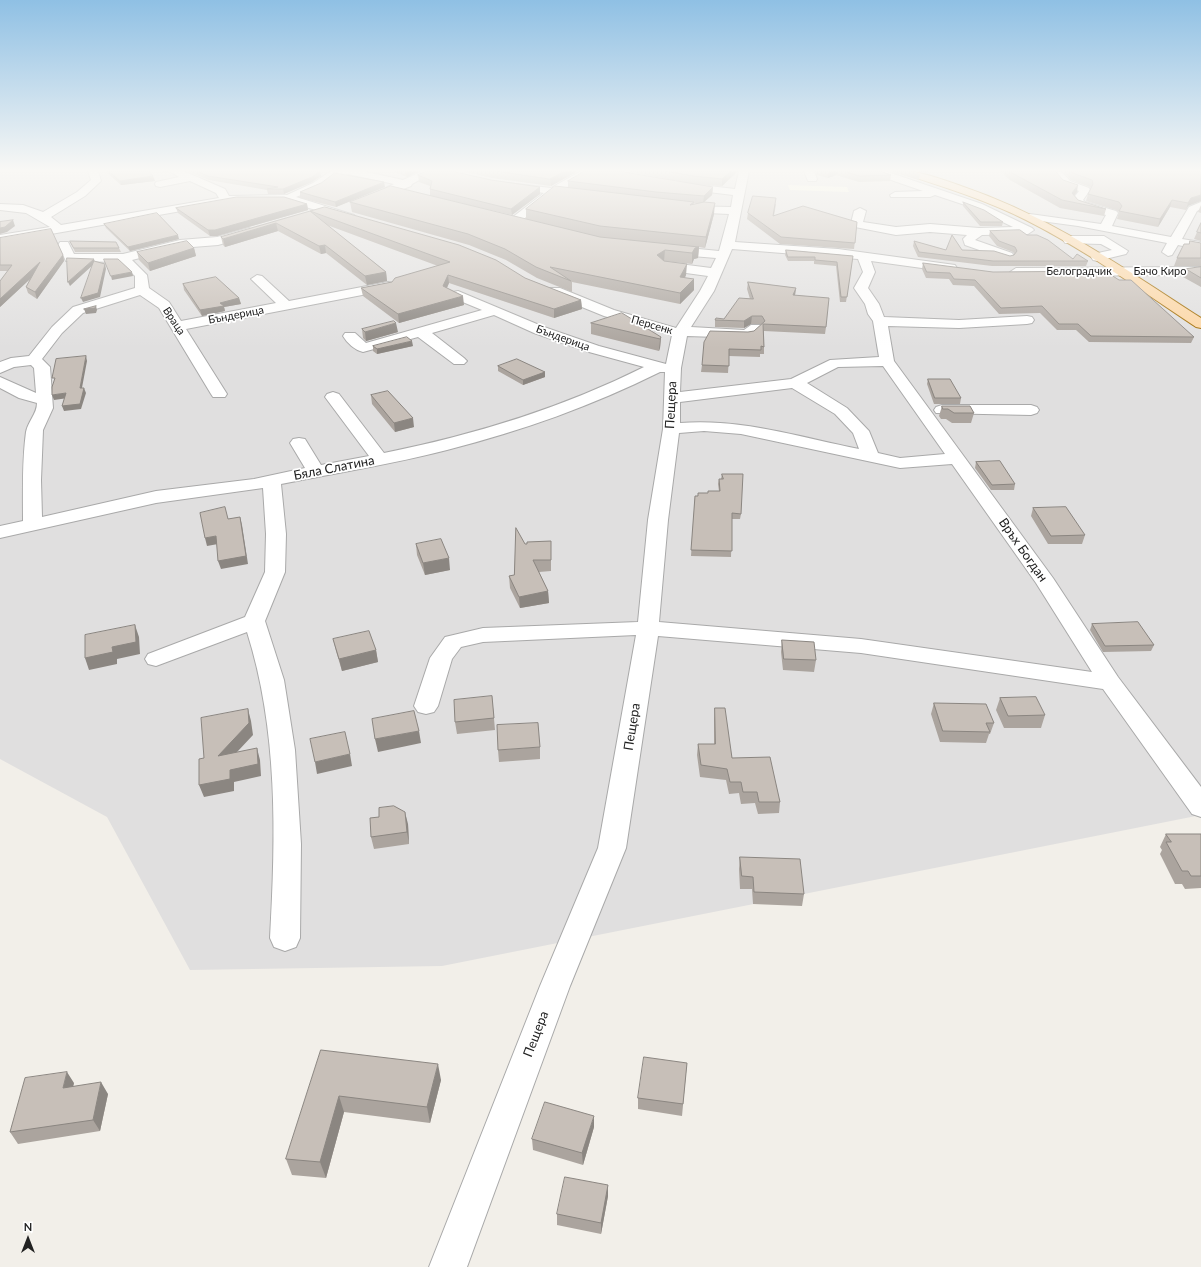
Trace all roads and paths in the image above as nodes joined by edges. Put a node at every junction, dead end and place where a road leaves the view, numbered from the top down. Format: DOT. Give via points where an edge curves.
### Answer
graph roads {
  1 [pos="54,230"];
  2 [pos="257,230"];
  3 [pos="730,230"];
  4 [pos="890,230"];
  5 [pos="906,230"];
  6 [pos="956,230"];
  7 [pos="1028,230"];
  8 [pos="1052,230"];
  9 [pos="1116,230"];
  10 [pos="1180,230"];
  11 [pos="979,232"];
  12 [pos="0,239"];
  13 [pos="1069,240"];
  14 [pos="1174,241"];
  15 [pos="64,245"];
  16 [pos="1201,246"];
  17 [pos="659,249"];
  18 [pos="863,256"];
  19 [pos="1008,256"];
  20 [pos="1097,257"];
  21 [pos="123,258"];
  22 [pos="722,258"];
  23 [pos="664,266"];
  24 [pos="964,270"];
  25 [pos="1119,271"];
  26 [pos="1201,271"];
  27 [pos="1002,272"];
  28 [pos="1156,272"];
  29 [pos="257,279"];
  30 [pos="388,286"];
  31 [pos="545,287"];
  32 [pos="142,290"];
  33 [pos="458,295"];
  34 [pos="286,305"];
  35 [pos="494,311"];
  36 [pos="1027,320"];
  37 [pos="880,322"];
  38 [pos="1201,324"];
  39 [pos="178,326"];
  40 [pos="756,328"];
  41 [pos="421,332"];
  42 [pos="681,332"];
  43 [pos="350,336"];
  44 [pos="34,360"];
  45 [pos="887,360"];
  46 [pos="459,361"];
  47 [pos="0,368"];
  48 [pos="665,368"];
  49 [pos="0,382"];
  50 [pos="795,383"];
  51 [pos="219,394"];
  52 [pos="333,397"];
  53 [pos="671,398"];
  54 [pos="44,400"];
  55 [pos="923,410"];
  56 [pos="1031,410"];
  57 [pos="671,429"];
  58 [pos="299,443"];
  59 [pos="871,457"];
  60 [pos="957,458"];
  61 [pos="380,459"];
  62 [pos="316,472"];
  63 [pos="272,480"];
  64 [pos="33,524"];
  65 [pos="0,532"];
  66 [pos="254,621"];
  67 [pos="648,628"];
  68 [pos="156,659"];
  69 [pos="1110,682"];
  70 [pos="426,706"];
  71 [pos="1201,807"];
  72 [pos="285,938"];
  73 [pos="448,1267"];
  1 -- 12 [label="street"];
  2 -- 21 [label="street" via="218,241 180,244"];
  3 -- 22 [label="street, Пещера"];
  4 -- 5 [label="street"];
  6 -- 11 [label="street"];
  7 -- 11 [label="street" via="1032,232"];
  8 -- 13 [label="main road"];
  9 -- 14 [label="street"];
  10 -- 14 [label="street"];
  11 -- 19 [label="street" via="969,238 969,242"];
  13 -- 20 [label="main road"];
  13 -- 20 [label="street" via="1104,240 1122,251"];
  14 -- 16 [label="street"];
  14 -- 28 [label="street"];
  15 -- 21 [label="street" via="70,258"];
  17 -- 22 [label="street"];
  18 -- 22 [label="street"];
  18 -- 24 [label="street"];
  18 -- 37 [label="street, Връх Богдан" via="869,272 860,288 872,304"];
  20 -- 25 [label="main road"];
  21 -- 32 [label="street" via="141,275"];
  22 -- 23 [label="street"];
  22 -- 42 [label="street, Пещера"];
  25 -- 27 [label="street, Белоградчик"];
  25 -- 28 [label="street, Бачо Киро"];
  25 -- 38 [label="main road"];
  26 -- 28 [label="street, Бачо Киро"];
  29 -- 34 [label="street"];
  30 -- 34 [label="street, Бъндерица"];
  31 -- 42 [label="street, Персенк" via="609,312"];
  32 -- 39 [label="street, Враца" via="164,305"];
  32 -- 44 [label="street" via="78,310 57,330"];
  33 -- 35 [label="street, Бъндерица"];
  34 -- 39 [label="street, Бъндерица"];
  35 -- 41 [label="street"];
  35 -- 48 [label="street, Бъндерица" via="594,349"];
  36 -- 37 [label="street" via="959,324"];
  37 -- 45 [label="street, Връх Богдан"];
  39 -- 51 [label="street, Враца"];
  40 -- 42 [label="street, Персенк" via="747,334"];
  41 -- 43 [label="street" via="363,348"];
  41 -- 46 [label="street"];
  42 -- 48 [label="street, Пещера"];
  44 -- 47 [label="street" via="12,363"];
  44 -- 54 [label="street" via="42,367"];
  45 -- 50 [label="street" via="835,363"];
  45 -- 55 [label="street, Връх Богдан"];
  48 -- 53 [label="street, Пещера"];
  48 -- 61 [label="street, Бяла Слатина" via="532,420 443,446"];
  49 -- 54 [label="street" via="25,396"];
  50 -- 53 [label="street"];
  50 -- 59 [label="street" via="841,411 861,431"];
  52 -- 61 [label="street"];
  53 -- 57 [label="street, Пещера"];
  54 -- 64 [label="street" via="45,408 35,430"];
  55 -- 56 [label="street"];
  55 -- 60 [label="street, Връх Богдан"];
  57 -- 59 [label="street" via="704,426 741,429"];
  57 -- 67 [label="street, Пещера" via="658,520"];
  58 -- 62 [label="street"];
  59 -- 60 [label="street" via="900,463"];
  60 -- 69 [label="street, Връх Богдан" via="1046,582"];
  61 -- 62 [label="street, Бяла Слатина"];
  62 -- 63 [label="street, Бяла Слатина"];
  63 -- 64 [label="street, Бяла Слатина" via="156,497"];
  63 -- 66 [label="street" via="276,534 275,572"];
  64 -- 65 [label="street, Бяла Слатина"];
  66 -- 68 [label="street"];
  66 -- 72 [label="street" via="274,686 281,728 288,862"];
  67 -- 69 [label="street" via="861,646"];
  67 -- 70 [label="street" via="483,635 453,642 441,658"];
  67 -- 73 [label="street, Пещера" via="612,848 555,986"];
  69 -- 71 [label="street, Връх Богдан"];
}
